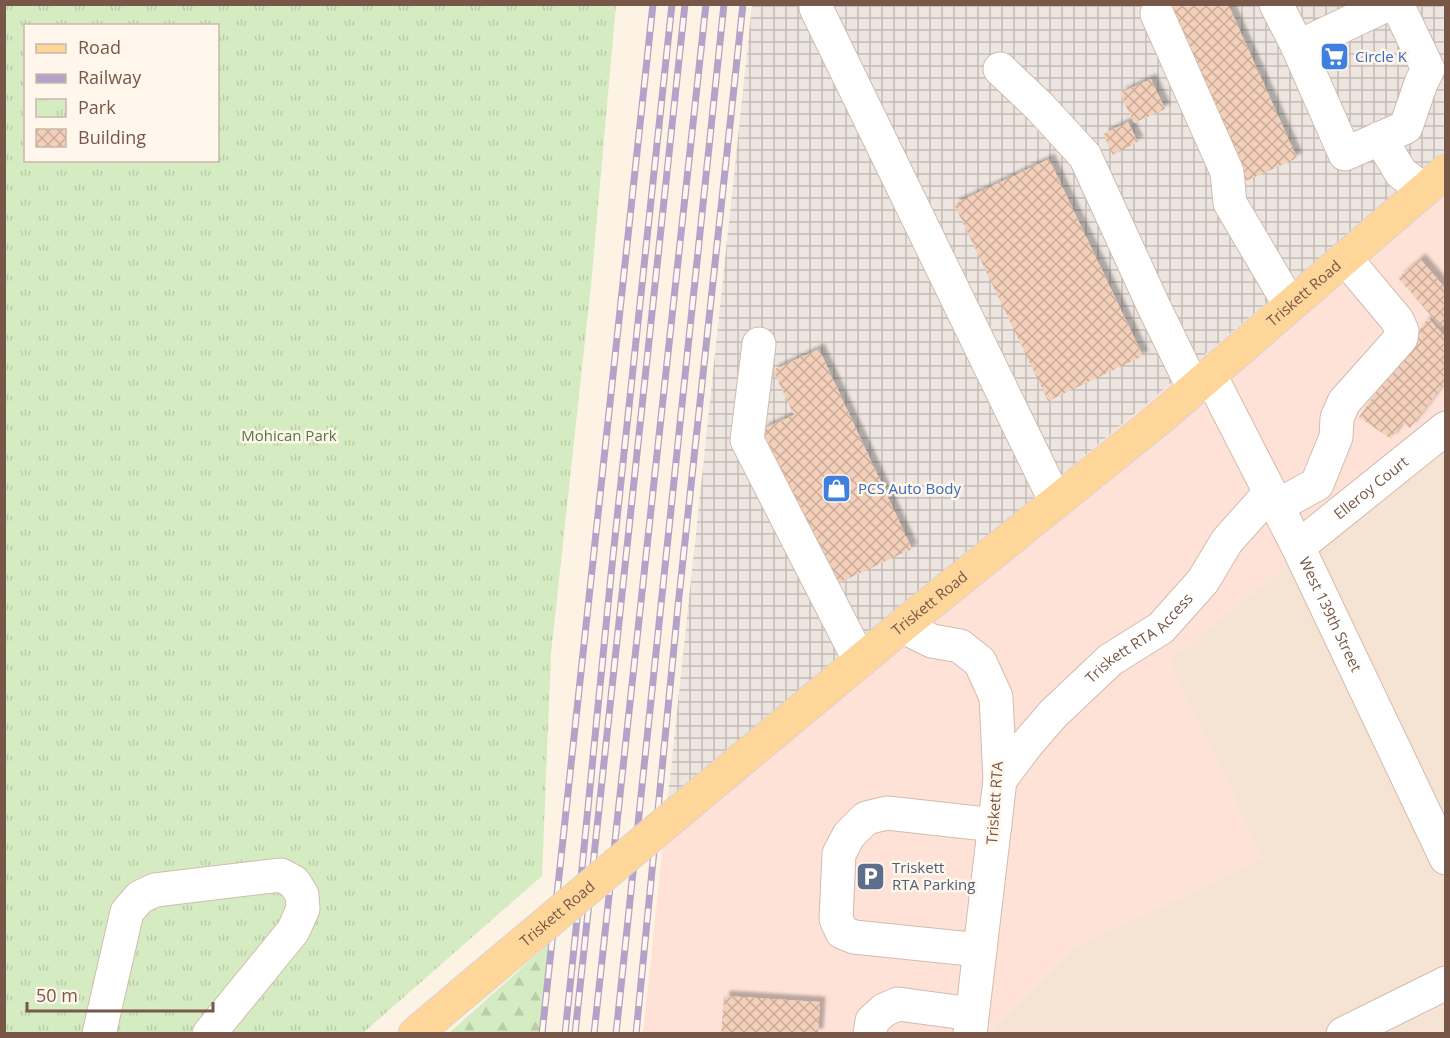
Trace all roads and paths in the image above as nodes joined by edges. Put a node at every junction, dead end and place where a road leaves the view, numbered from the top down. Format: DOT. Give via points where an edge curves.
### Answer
graph roads {
  1 [pos="816,4"];
  2 [pos="1276,4"];
  3 [pos="1388,4"];
  4 [pos="1397,4"];
  5 [pos="1157,14"];
  6 [pos="1298,47"];
  7 [pos="1000,69"];
  8 [pos="1380,138"];
  9 [pos="1435,180"];
  10 [pos="1345,258"];
  11 [pos="1290,305"];
  12 [pos="759,344"];
  13 [pos="1202,382"];
  14 [pos="1446,429"];
  15 [pos="1273,499"];
  16 [pos="1056,502"];
  17 [pos="1298,547"];
  18 [pos="902,626"];
  19 [pos="860,661"];
  20 [pos="1000,780"];
  21 [pos="995,825"];
  22 [pos="1446,858"];
  23 [pos="980,950"];
  24 [pos="1446,983"];
  25 [pos="971,1024"];
  26 [pos="99,1034"];
  27 [pos="209,1034"];
  28 [pos="415,1034"];
  29 [pos="870,1034"];
  30 [pos="1343,1034"];
  1 -- 16 [label="street"];
  2 -- 6 [label="street"];
  3 -- 6 [label="street"];
  4 -- 8 [label="street" via="1428,69 1406,128"];
  5 -- 11 [label="street" via="1227,172 1230,203"];
  6 -- 8 [label="street" via="1345,154"];
  7 -- 13 [label="street, West 139th Street" via="1085,156 1154,307"];
  8 -- 9 [label="street" via="1401,173"];
  9 -- 10 [label="main road, Triskett Road"];
  10 -- 11 [label="main road, Triskett Road"];
  10 -- 15 [label="street, Triskett RTA Access" via="1397,320 1401,338 1344,402 1337,418 1336,437 1317,484"];
  11 -- 13 [label="main road, Triskett Road"];
  12 -- 19 [label="street" via="747,440"];
  13 -- 15 [label="street, West 139th Street"];
  13 -- 16 [label="main road, Triskett Road"];
  14 -- 17 [label="street, Elleroy Court"];
  15 -- 17 [label="street, West 139th Street"];
  15 -- 20 [label="street, Triskett RTA Access" via="1227,542 1203,581 1161,628 1110,660 1053,714"];
  16 -- 18 [label="main road, Triskett Road"];
  17 -- 22 [label="street, West 139th Street"];
  18 -- 19 [label="main road, Triskett Road"];
  18 -- 20 [label="street, Triskett RTA" via="932,641 960,646 980,662 996,697"];
  19 -- 28 [label="main road, Triskett Road, bridge"];
  20 -- 21 [label="street, Triskett RTA"];
  21 -- 23 [label="street, Triskett RTA"];
  21 -- 23 [label="street" via="887,813 866,818 849,835 839,854 836,918 842,932 854,938"];
  23 -- 25 [label="street, Triskett RTA"];
  24 -- 30 [label="street"];
  25 -- 29 [label="street" via="898,1004 872,1021"];
  26 -- 27 [label="street" via="127,912 140,897 156,890 281,875 294,882 302,895 303,909 292,931"];
}
